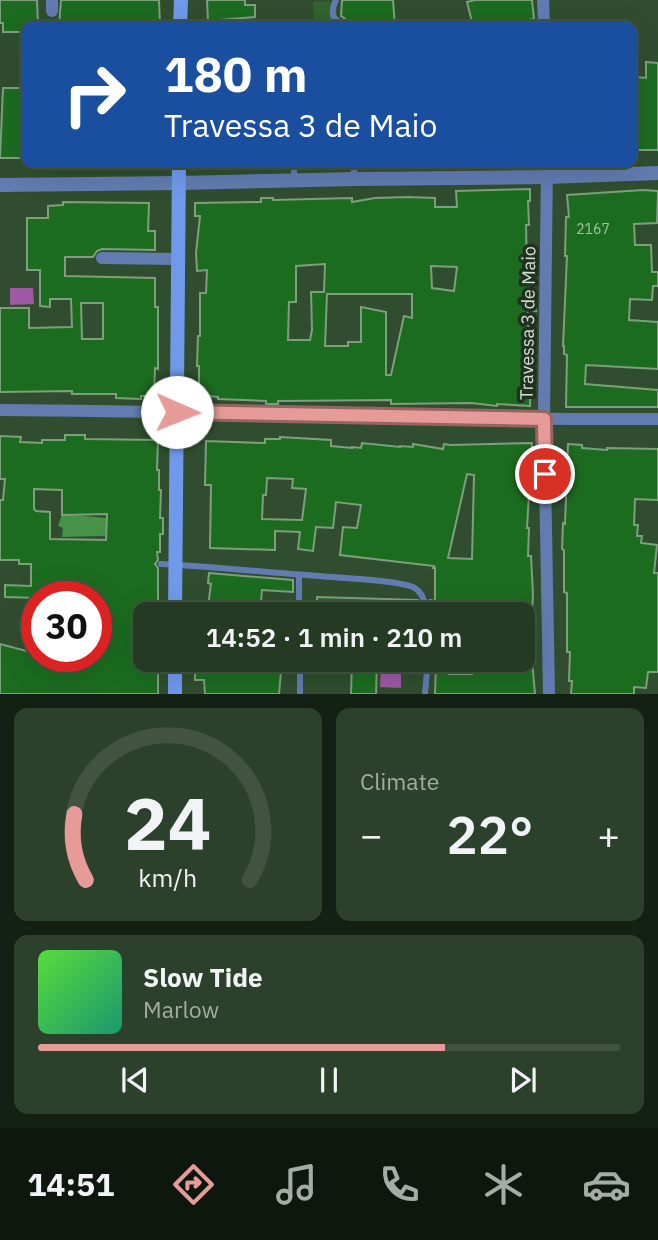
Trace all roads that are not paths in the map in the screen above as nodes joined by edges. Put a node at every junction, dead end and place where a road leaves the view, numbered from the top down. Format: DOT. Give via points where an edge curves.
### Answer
graph roads {
  1 [pos="181,0"];
  2 [pos="336,0"];
  3 [pos="543,0"];
  4 [pos="180,21"];
  5 [pos="336,21"];
  6 [pos="544,21"];
  7 [pos="179,168"];
  8 [pos="294,168"];
  9 [pos="355,168"];
  10 [pos="547,170"];
  11 [pos="658,173"];
  12 [pos="355,179"];
  13 [pos="294,180"];
  14 [pos="178,183"];
  15 [pos="0,185"];
  16 [pos="102,258"];
  17 [pos="179,259"];
  18 [pos="0,410"];
  19 [pos="177,412"];
  20 [pos="544,419"];
  21 [pos="658,419"];
  22 [pos="168,565"];
  23 [pos="299,575"];
  24 [pos="173,602"];
  25 [pos="299,602"];
  26 [pos="424,602"];
  27 [pos="175,672"];
  28 [pos="300,672"];
  29 [pos="427,672"];
  30 [pos="175,694"];
  31 [pos="300,694"];
  32 [pos="425,694"];
  33 [pos="549,694"];
  1 -- 4 [label="main road"];
  2 -- 5 [label="lane"];
  3 -- 6 [label="street"];
  7 -- 14 [label="main road"];
  8 -- 13 [label="lane"];
  9 -- 12 [label="lane"];
  10 -- 11 [label="street"];
  10 -- 12 [label="street"];
  10 -- 20 [label="street, Travessa 3 de Maio"];
  12 -- 13 [label="street"];
  13 -- 14 [label="street"];
  14 -- 15 [label="street"];
  14 -- 17 [label="main road"];
  16 -- 17 [label="street"];
  17 -- 19 [label="main road"];
  18 -- 19 [label="street"];
  19 -- 20 [label="street"];
  19 -- 22 [label="main road"];
  20 -- 21 [label="street"];
  20 -- 33 [label="street, Travessa 3 de Maio"];
  22 -- 23 [label="lane"];
  22 -- 24 [label="main road"];
  23 -- 25 [label="lane"];
  23 -- 26 [label="lane" via="405,585 420,593"];
  27 -- 30 [label="main road"];
  28 -- 31 [label="lane"];
  29 -- 32 [label="lane"];
}
